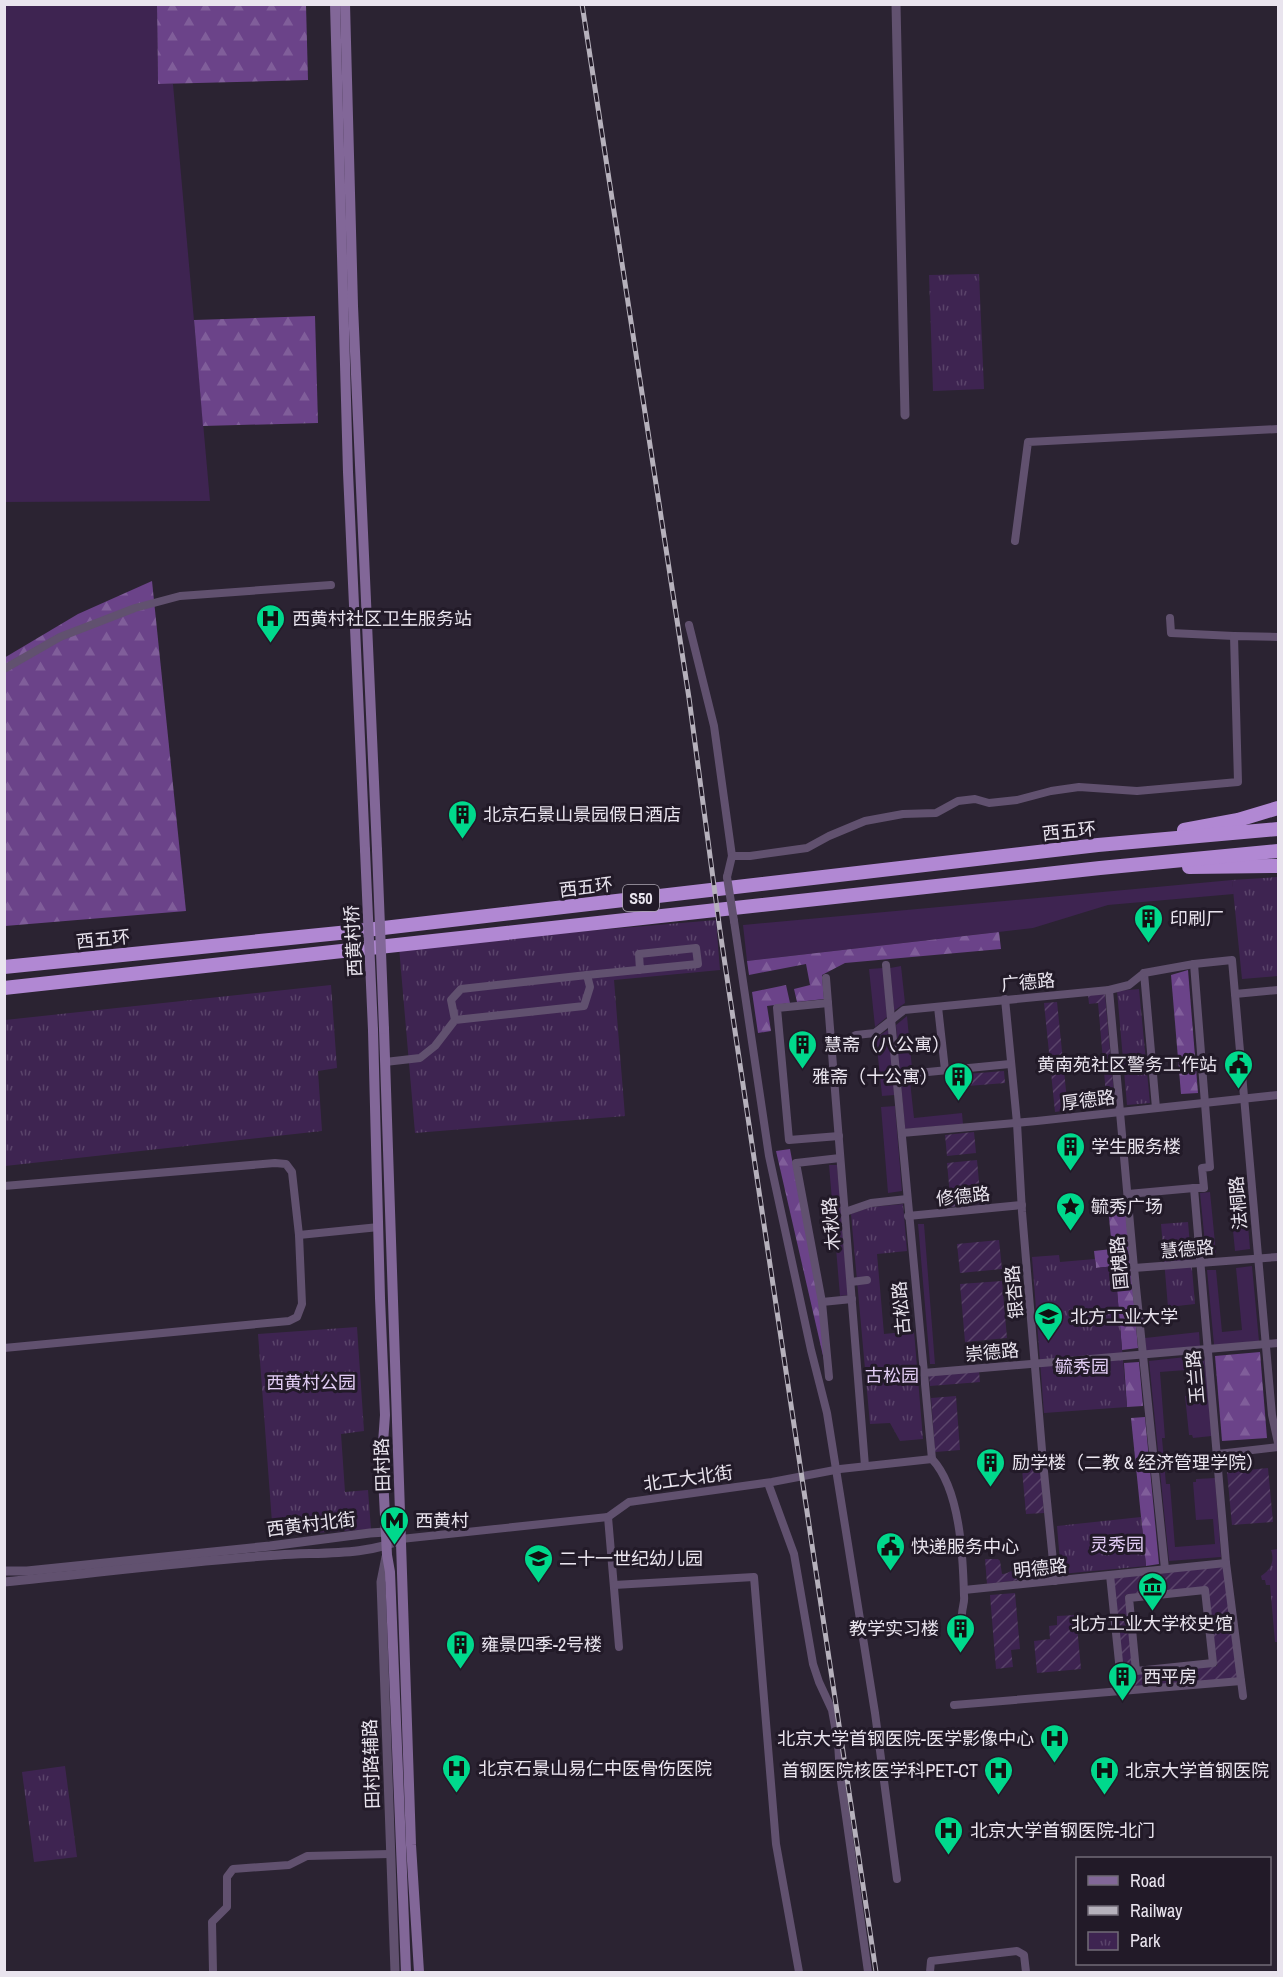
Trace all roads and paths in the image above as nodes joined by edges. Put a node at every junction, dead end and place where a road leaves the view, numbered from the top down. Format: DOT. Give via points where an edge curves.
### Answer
graph roads {
  1 [pos="334,4"];
  2 [pos="345,4"];
  3 [pos="896,4"];
  4 [pos="905,415"];
  5 [pos="1278,429"];
  6 [pos="1015,541"];
  7 [pos="331,585"];
  8 [pos="1170,618"];
  9 [pos="689,626"];
  10 [pos="1234,636"];
  11 [pos="1278,637"];
  12 [pos="4,669"];
  13 [pos="1278,807"];
  14 [pos="1278,830"];
  15 [pos="1098,846"];
  16 [pos="371,850"];
  17 [pos="1278,851"];
  18 [pos="732,856"];
  19 [pos="1278,866"];
  20 [pos="1100,868"];
  21 [pos="1232,960"];
  22 [pos="1194,964"];
  23 [pos="886,965"];
  24 [pos="4,968"];
  25 [pos="640,970"];
  26 [pos="1144,973"];
  27 [pos="587,975"];
  28 [pos="826,978"];
  29 [pos="4,988"];
  30 [pos="1109,990"];
  31 [pos="1278,990"];
  32 [pos="1235,994"];
  33 [pos="1005,999"];
  34 [pos="828,1003"];
  35 [pos="938,1007"];
  36 [pos="455,1020"];
  37 [pos="892,1020"];
  38 [pos="378,1029"];
  39 [pos="832,1048"];
  40 [pos="385,1062"];
  41 [pos="1010,1064"];
  42 [pos="945,1070"];
  43 [pos="897,1076"];
  44 [pos="1278,1095"];
  45 [pos="1244,1098"];
  46 [pos="1205,1102"];
  47 [pos="1156,1108"];
  48 [pos="1120,1112"];
  49 [pos="1017,1123"];
  50 [pos="902,1133"];
  51 [pos="839,1136"];
  52 [pos="840,1158"];
  53 [pos="4,1186"];
  54 [pos="1194,1188"];
  55 [pos="1128,1194"];
  56 [pos="907,1199"];
  57 [pos="1022,1205"];
  58 [pos="845,1212"];
  59 [pos="908,1216"];
  60 [pos="379,1227"];
  61 [pos="299,1235"];
  62 [pos="1278,1257"];
  63 [pos="1258,1258"];
  64 [pos="1200,1262"];
  65 [pos="1134,1268"];
  66 [pos="867,1280"];
  67 [pos="851,1282"];
  68 [pos="852,1299"];
  69 [pos="822,1302"];
  70 [pos="1278,1344"];
  71 [pos="1266,1345"];
  72 [pos="4,1348"];
  73 [pos="1208,1350"];
  74 [pos="1143,1355"];
  75 [pos="1035,1364"];
  76 [pos="922,1373"];
  77 [pos="829,1377"];
  78 [pos="1275,1415"];
  79 [pos="1278,1445"];
  80 [pos="1218,1454"];
  81 [pos="932,1459"];
  82 [pos="865,1466"];
  83 [pos="838,1470"];
  84 [pos="768,1483"];
  85 [pos="608,1517"];
  86 [pos="386,1532"];
  87 [pos="401,1539"];
  88 [pos="387,1551"];
  89 [pos="1226,1563"];
  90 [pos="1165,1569"];
  91 [pos="4,1571"];
  92 [pos="1152,1571"];
  93 [pos="1110,1575"];
  94 [pos="1055,1581"];
  95 [pos="4,1582"];
  96 [pos="614,1586"];
  97 [pos="964,1590"];
  98 [pos="1155,1595"];
  99 [pos="964,1642"];
  100 [pos="619,1647"];
  101 [pos="1241,1681"];
  102 [pos="1122,1691"];
  103 [pos="1243,1696"];
  104 [pos="954,1705"];
  105 [pos="390,1854"];
  106 [pos="897,1879"];
  107 [pos="398,1898"];
  108 [pos="213,1972"];
  109 [pos="395,1972"];
  110 [pos="406,1972"];
  111 [pos="419,1972"];
  112 [pos="799,1972"];
  113 [pos="868,1972"];
  114 [pos="930,1972"];
  115 [pos="1026,1972"];
  1 -- 16 [label="main road" via="348,472"];
  2 -- 16 [label="main road"];
  3 -- 4 [label="street"];
  5 -- 6 [label="street" via="1028,442"];
  7 -- 12 [label="street" via="180,596 135,608 60,637"];
  8 -- 10 [label="street" via="1171,633"];
  9 -- 18 [label="street" via="714,726"];
  10 -- 11 [label="street"];
  10 -- 18 [label="street" via="1238,782 1137,791 1079,787 1050,790 1017,800 958,801 936,813 865,821 807,848"];
  13 -- 15 [label="highway" via="1238,820"];
  14 -- 15 [label="highway, 西五环 / S50"];
  15 -- 24 [label="highway, 西五环 / S50"];
  16 -- 38 [label="main road, 西黄村桥, bridge"];
  17 -- 20 [label="highway, 西五环 / S50"];
  18 -- 83 [label="street, bridge" via="727,877 769,1156"];
  19 -- 20 [label="highway"];
  20 -- 29 [label="highway, 西五环 / S50"];
  21 -- 22 [label="street, 广德路"];
  21 -- 32 [label="street, 法桐路"];
  22 -- 26 [label="street, 广德路"];
  22 -- 46 [label="street, 玉兰路"];
  23 -- 37 [label="street, 古松路"];
  25 -- 25 [label="street" via="698,964 696,948 639,954"];
  25 -- 27 [label="street"];
  26 -- 30 [label="street, 广德路" via="1129,985"];
  26 -- 47 [label="street"];
  27 -- 36 [label="street" via="590,987 584,1006"];
  27 -- 36 [label="street" via="460,989 451,1000"];
  28 -- 34 [label="street, 木秋路"];
  30 -- 33 [label="street, 广德路"];
  30 -- 48 [label="street, 国槐路"];
  31 -- 32 [label="street"];
  32 -- 45 [label="street, 法桐路"];
  33 -- 35 [label="street, 广德路"];
  33 -- 41 [label="street, 银杏路"];
  34 -- 39 [label="street, 木秋路"];
  34 -- 51 [label="street" via="777,1008 789,1140"];
  35 -- 37 [label="street, 广德路" via="904,1010"];
  35 -- 42 [label="street"];
  36 -- 40 [label="street" via="420,1058"];
  37 -- 39 [label="street, 广德路" via="875,1033 856,1035"];
  37 -- 43 [label="street, 古松路"];
  38 -- 40 [label="main road, 田村路"];
  38 -- 60 [label="main road, 田村路"];
  39 -- 51 [label="street, 木秋路"];
  40 -- 87 [label="main road, 田村路"];
  41 -- 42 [label="street"];
  41 -- 49 [label="street, 银杏路"];
  42 -- 43 [label="street"];
  43 -- 50 [label="street, 古松路"];
  44 -- 45 [label="street, 厚德路"];
  45 -- 46 [label="street, 厚德路"];
  45 -- 63 [label="street, 法桐路"];
  46 -- 47 [label="street, 厚德路"];
  46 -- 54 [label="street, 玉兰路" via="1210,1167 1203,1168 1204,1188"];
  47 -- 48 [label="street, 厚德路"];
  48 -- 49 [label="street, 厚德路"];
  48 -- 55 [label="street, 国槐路"];
  49 -- 50 [label="street, 厚德路"];
  49 -- 57 [label="street, 银杏路"];
  50 -- 56 [label="street, 古松路"];
  51 -- 52 [label="street, 木秋路"];
  52 -- 58 [label="street, 木秋路"];
  52 -- 69 [label="street" via="796,1163"];
  53 -- 61 [label="street" via="286,1164 292,1172"];
  54 -- 55 [label="street"];
  54 -- 64 [label="street, 玉兰路"];
  55 -- 65 [label="street, 国槐路"];
  56 -- 58 [label="street" via="871,1203"];
  56 -- 59 [label="street, 古松路"];
  57 -- 59 [label="street, 修德路"];
  57 -- 75 [label="street, 银杏路"];
  58 -- 67 [label="street, 木秋路"];
  59 -- 76 [label="street, 古松路"];
  60 -- 61 [label="street"];
  60 -- 86 [label="main road, 田村路"];
  61 -- 72 [label="street" via="302,1304 294,1320"];
  62 -- 63 [label="street, 慧德路"];
  63 -- 64 [label="street, 慧德路"];
  63 -- 71 [label="street, 法桐路"];
  64 -- 65 [label="street, 慧德路"];
  64 -- 73 [label="street, 玉兰路"];
  65 -- 74 [label="street, 国槐路"];
  66 -- 67 [label="street"];
  67 -- 68 [label="street, 木秋路"];
  68 -- 69 [label="street"];
  68 -- 82 [label="street, 木秋路"];
  69 -- 77 [label="street"];
  70 -- 71 [label="street, 崇德路"];
  71 -- 73 [label="street, 崇德路"];
  71 -- 78 [label="street, 法桐路"];
  73 -- 74 [label="street, 崇德路"];
  73 -- 80 [label="street, 玉兰路"];
  74 -- 75 [label="street, 崇德路"];
  74 -- 90 [label="street, 国槐路"];
  75 -- 76 [label="street, 崇德路"];
  75 -- 94 [label="street, 银杏路"];
  76 -- 81 [label="street, 古松路"];
  78 -- 79 [label="street, 法桐路"];
  79 -- 80 [label="street"];
  80 -- 89 [label="street, 玉兰路"];
  81 -- 82 [label="street, 北工大北街"];
  81 -- 97 [label="street, 古松路" via="943,1474 953,1502"];
  82 -- 83 [label="street, 北工大北街"];
  83 -- 84 [label="street, 北工大北街"];
  83 -- 106 [label="street"];
  84 -- 85 [label="street, 北工大北街" via="629,1502"];
  84 -- 113 [label="street" via="794,1554 813,1664 832,1710"];
  85 -- 87 [label="street, 北工大北街"];
  85 -- 96 [label="street"];
  86 -- 87 [label="street"];
  86 -- 88 [label="main road, 田村路"];
  86 -- 91 [label="street, 西黄村北街"];
  87 -- 88 [label="street, 西黄村北街"];
  87 -- 111 [label="main road, 田村路"];
  88 -- 95 [label="street, 西黄村北街" via="279,1555"];
  88 -- 105 [label="street, 田村路辅路" via="381,1582"];
  88 -- 107 [label="main road, 田村路"];
  89 -- 90 [label="street, 明德路"];
  89 -- 101 [label="street, 玉兰路"];
  90 -- 92 [label="street, 明德路"];
  92 -- 93 [label="street, 明德路"];
  92 -- 98 [label="street"];
  93 -- 94 [label="street, 明德路"];
  93 -- 102 [label="street"];
  94 -- 97 [label="street, 明德路"];
  96 -- 100 [label="street"];
  96 -- 112 [label="street" via="754,1576 776,1844"];
  97 -- 99 [label="street, 古松路"];
  98 -- 98 [label="street" via="1129,1598 1136,1671 1213,1663 1205,1590"];
  101 -- 102 [label="street"];
  101 -- 103 [label="street, 玉兰路"];
  102 -- 104 [label="street"];
  105 -- 107 [label="street, 田村路辅路"];
  105 -- 108 [label="street" via="307,1856 289,1864 233,1869 227,1877 227,1907 212,1922"];
  107 -- 109 [label="street, 田村路辅路"];
  107 -- 110 [label="main road, 田村路"];
  114 -- 115 [label="street" via="931,1961 1017,1951 1024,1955"];
}
